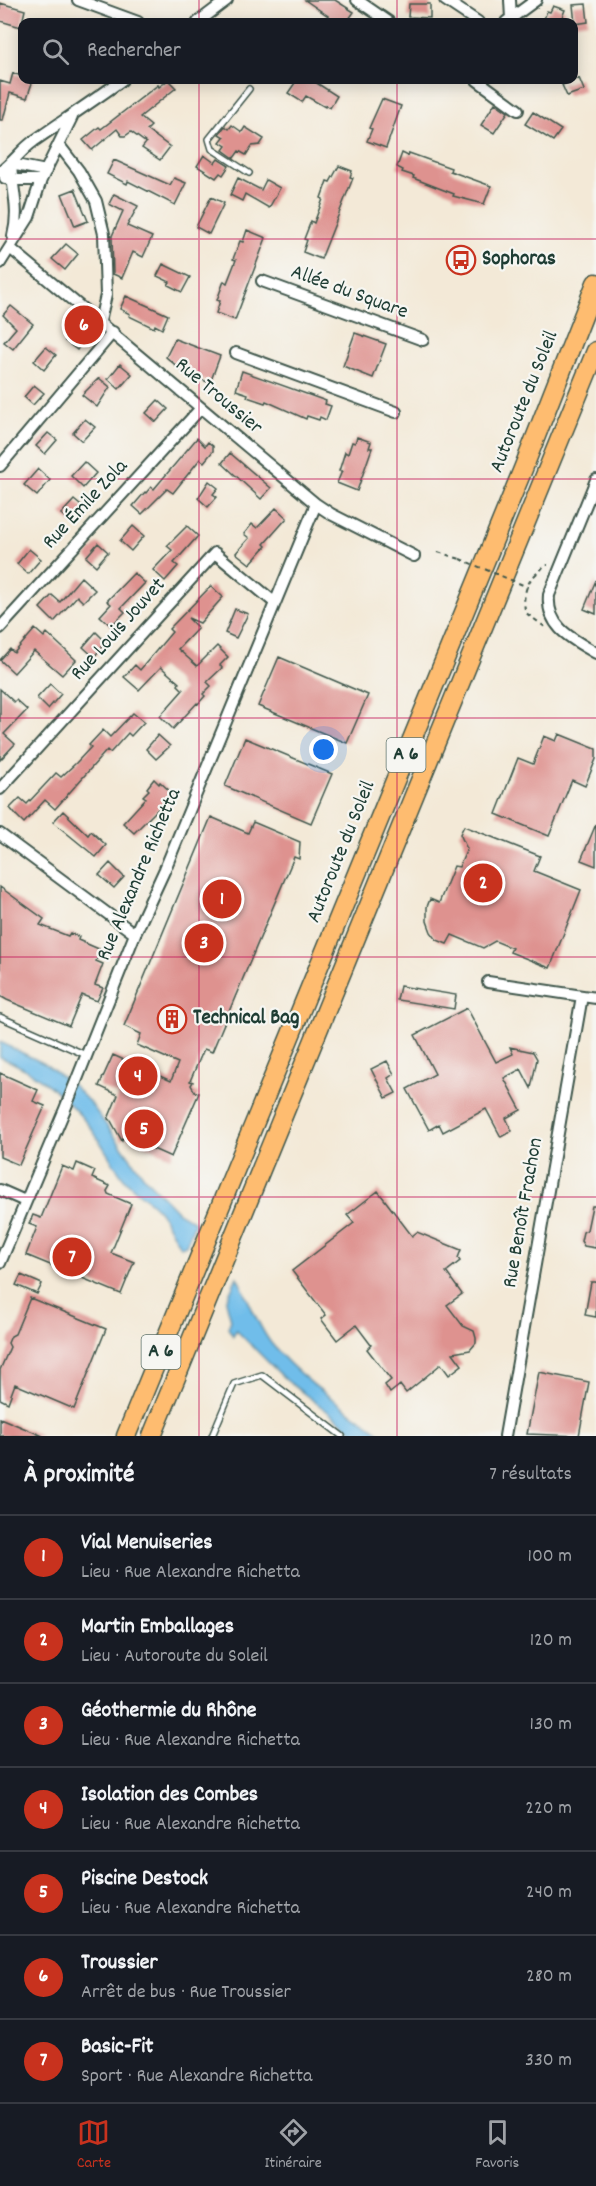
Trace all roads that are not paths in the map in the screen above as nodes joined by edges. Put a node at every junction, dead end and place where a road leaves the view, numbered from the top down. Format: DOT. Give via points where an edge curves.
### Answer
graph roads {
  1 [pos="78,0"];
  2 [pos="227,0"];
  3 [pos="357,0"];
  4 [pos="445,0"];
  5 [pos="510,0"];
  6 [pos="536,0"];
  7 [pos="127,18"];
  8 [pos="203,18"];
  9 [pos="383,18"];
  10 [pos="472,18"];
  11 [pos="509,18"];
  12 [pos="513,18"];
  13 [pos="117,84"];
  14 [pos="482,84"];
  15 [pos="249,89"];
  16 [pos="518,110"];
  17 [pos="72,117"];
  18 [pos="59,145"];
  19 [pos="11,164"];
  20 [pos="249,173"];
  21 [pos="0,174"];
  22 [pos="43,175"];
  23 [pos="12,180"];
  24 [pos="10,248"];
  25 [pos="0,264"];
  26 [pos="262,281"];
  27 [pos="596,283"];
  28 [pos="100,321"];
  29 [pos="113,332"];
  30 [pos="423,340"];
  31 [pos="596,351"];
  32 [pos="236,353"];
  33 [pos="201,408"];
  34 [pos="396,412"];
  35 [pos="0,466"];
  36 [pos="596,480"];
  37 [pos="316,504"];
  38 [pos="414,556"];
  39 [pos="274,602"];
  40 [pos="0,628"];
  41 [pos="596,653"];
  42 [pos="0,789"];
  43 [pos="0,834"];
  44 [pos="135,934"];
  45 [pos="488,982"];
  46 [pos="582,996"];
  47 [pos="596,998"];
  48 [pos="0,1017"];
  49 [pos="86,1055"];
  50 [pos="0,1190"];
  51 [pos="25,1201"];
  52 [pos="0,1263"];
  53 [pos="126,1436"];
  54 [pos="152,1436"];
  55 [pos="212,1436"];
  56 [pos="342,1436"];
  57 [pos="505,1436"];
  1 -- 7 [label="street"];
  2 -- 8 [label="street"];
  3 -- 9 [label="street"];
  4 -- 10 [label="street"];
  5 -- 11 [label="street"];
  6 -- 12 [label="street"];
  13 -- 17 [label="street"];
  14 -- 16 [label="street"];
  15 -- 20 [label="lane" via="209,139 212,149"];
  17 -- 18 [label="street"];
  17 -- 19 [label="street" via="33,141"];
  18 -- 22 [label="street"];
  18 -- 28 [label="street" via="96,201 104,234 106,295"];
  19 -- 21 [label="street"];
  19 -- 22 [label="street"];
  19 -- 23 [label="street"];
  21 -- 23 [label="street"];
  22 -- 23 [label="street"];
  22 -- 24 [label="street" via="28,217"];
  23 -- 24 [label="street" via="17,222"];
  24 -- 25 [label="street"];
  24 -- 28 [label="street, Rue Troussier"];
  26 -- 30 [label="street, Allée du Square"];
  27 -- 53 [label="highway, Autoroute du Soleil / A 6"];
  28 -- 29 [label="street, Rue Troussier"];
  29 -- 33 [label="street, Rue Troussier"];
  29 -- 35 [label="street"];
  31 -- 54 [label="highway, A 6"];
  32 -- 34 [label="street"];
  33 -- 37 [label="street, Rue Troussier"];
  33 -- 40 [label="street, Rue Émile Zola"];
  36 -- 41 [label="street" via="548,606 556,626 565,635"];
  37 -- 38 [label="street, Rue Troussier"];
  37 -- 39 [label="street, Rue Alexandre Richetta"];
  39 -- 42 [label="street, Rue Louis Jouvet" via="215,553"];
  39 -- 44 [label="street, Rue Alexandre Richetta"];
  43 -- 44 [label="street"];
  44 -- 49 [label="street, Rue Alexandre Richetta"];
  45 -- 46 [label="street"];
  46 -- 47 [label="street"];
  46 -- 57 [label="street, Rue Benoît Frachon"];
  48 -- 49 [label="lane"];
  49 -- 51 [label="street, Rue Alexandre Richetta"];
  50 -- 51 [label="street"];
  51 -- 52 [label="street, Rue Alexandre Richetta"];
  55 -- 56 [label="lane" via="234,1384 262,1375"];
}
